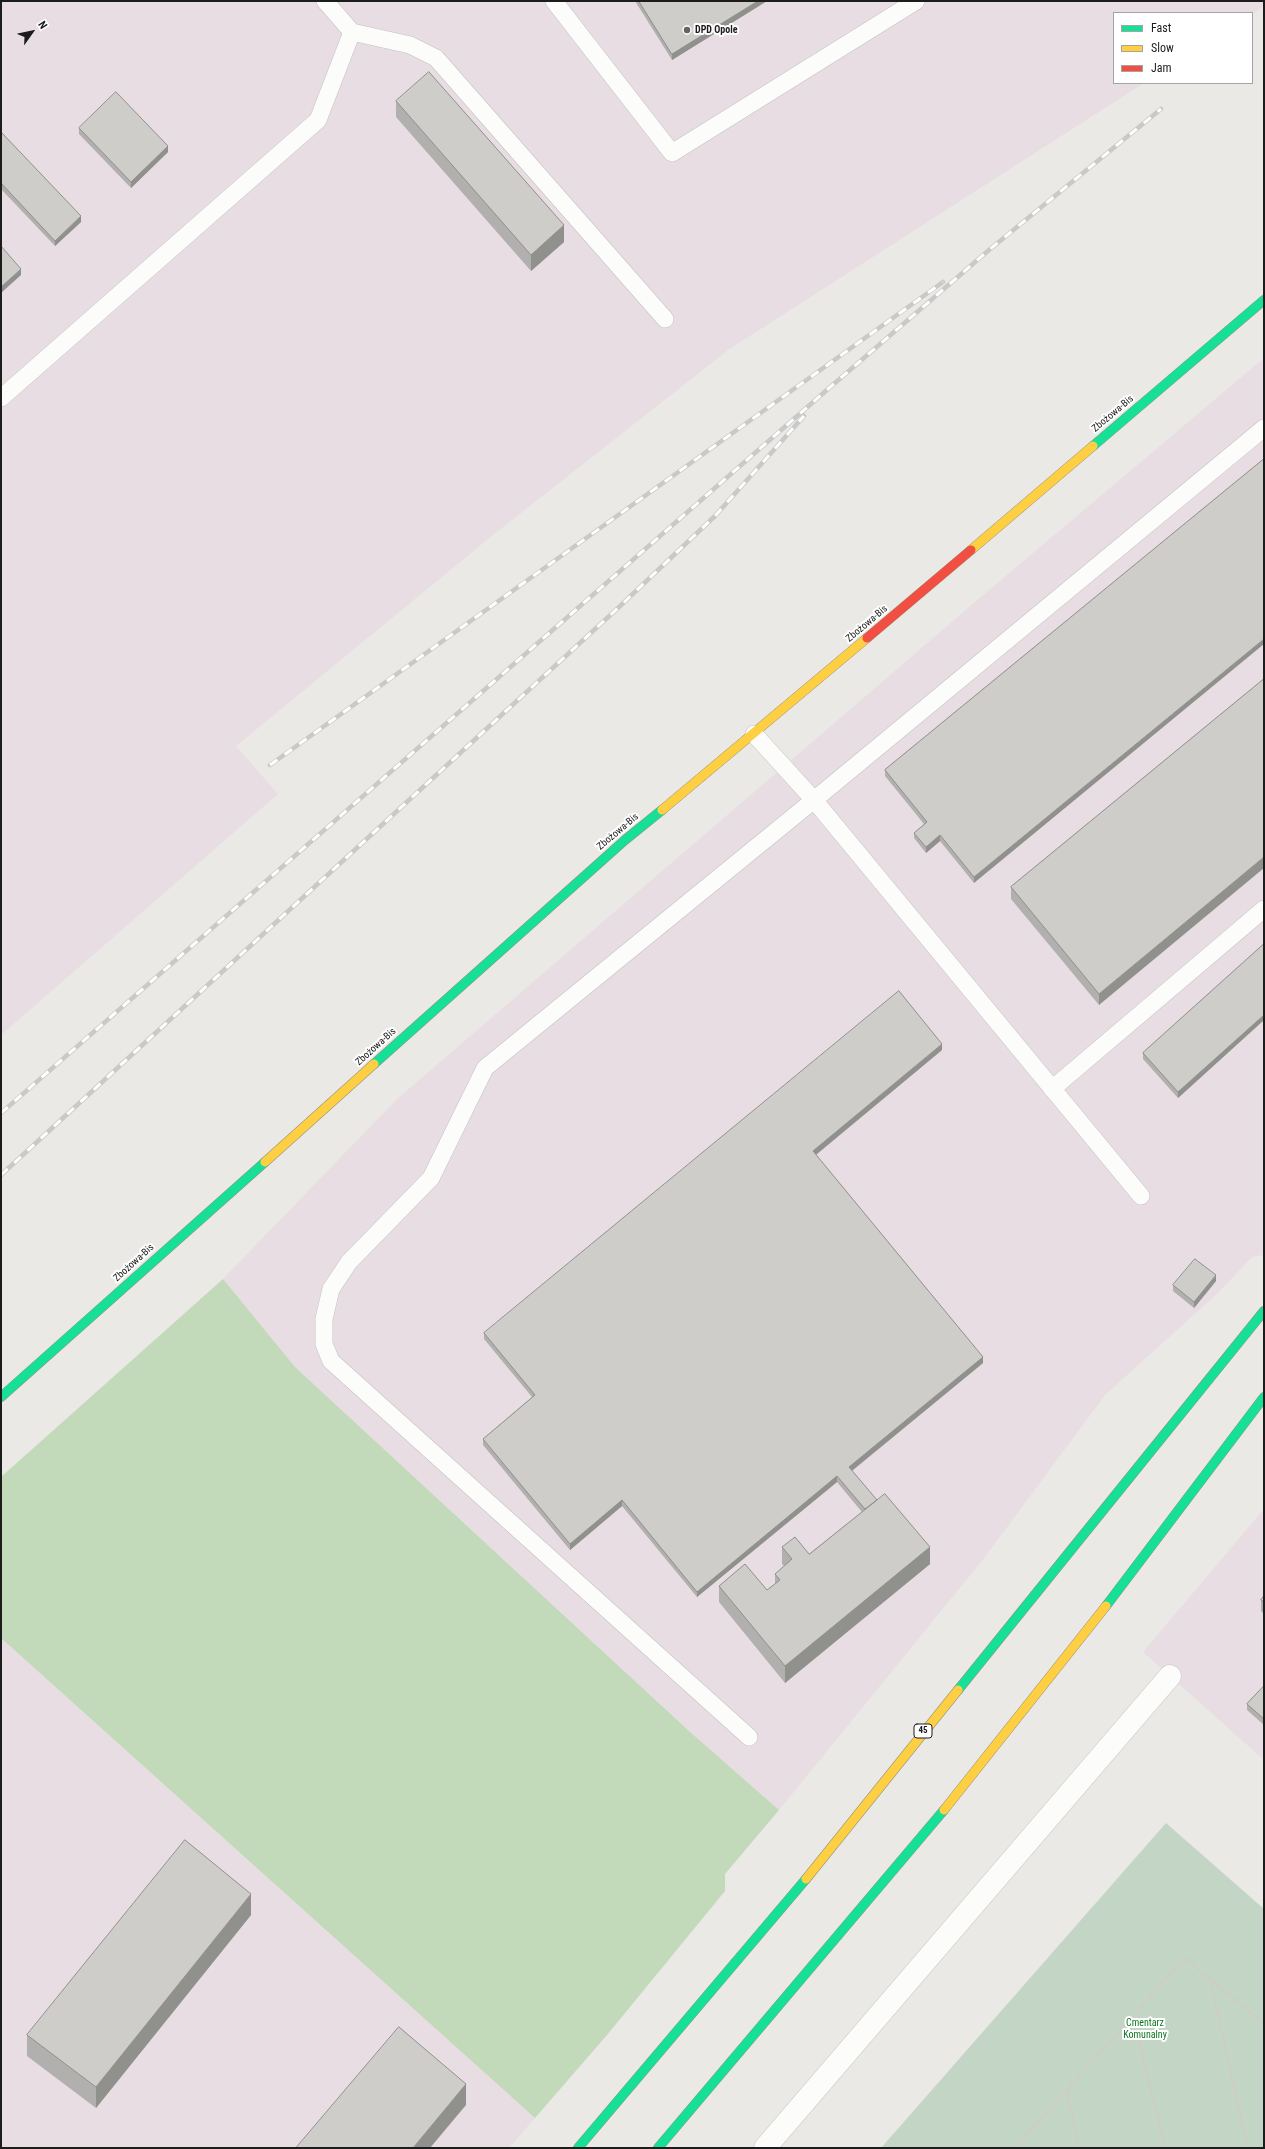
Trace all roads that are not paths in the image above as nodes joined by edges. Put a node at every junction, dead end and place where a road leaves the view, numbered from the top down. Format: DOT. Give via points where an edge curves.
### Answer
graph roads {
  1 [pos="324,1"];
  2 [pos="554,1"];
  3 [pos="916,1"];
  4 [pos="352,32"];
  5 [pos="1264,300"];
  6 [pos="664,319"];
  7 [pos="1,398"];
  8 [pos="1264,428"];
  9 [pos="754,734"];
  10 [pos="814,800"];
  11 [pos="1264,909"];
  12 [pos="1052,1089"];
  13 [pos="1141,1196"];
  14 [pos="1264,1311"];
  15 [pos="1,1397"];
  16 [pos="1264,1397"];
  17 [pos="1170,1676"];
  18 [pos="748,1737"];
  19 [pos="578,2148"];
  20 [pos="658,2148"];
  21 [pos="765,2148"];
  1 -- 4 [label="lane"];
  2 -- 3 [label="lane" via="672,152"];
  4 -- 6 [label="lane" via="410,45 436,58"];
  4 -- 7 [label="lane" via="318,120"];
  5 -- 9 [label="main road, Zbożowa-Bis"];
  8 -- 10 [label="lane"];
  9 -- 10 [label="lane"];
  9 -- 15 [label="main road, Zbożowa-Bis" via="625,840"];
  10 -- 12 [label="lane"];
  10 -- 18 [label="lane" via="485,1068 431,1178 349,1262 331,1289 324,1319 324,1344 331,1361"];
  11 -- 12 [label="lane"];
  12 -- 13 [label="lane"];
  14 -- 19 [label="main road, 45" via="825,1856"];
  16 -- 20 [label="main road" via="1080,1640 972,1776"];
  17 -- 21 [label="street"];
}
